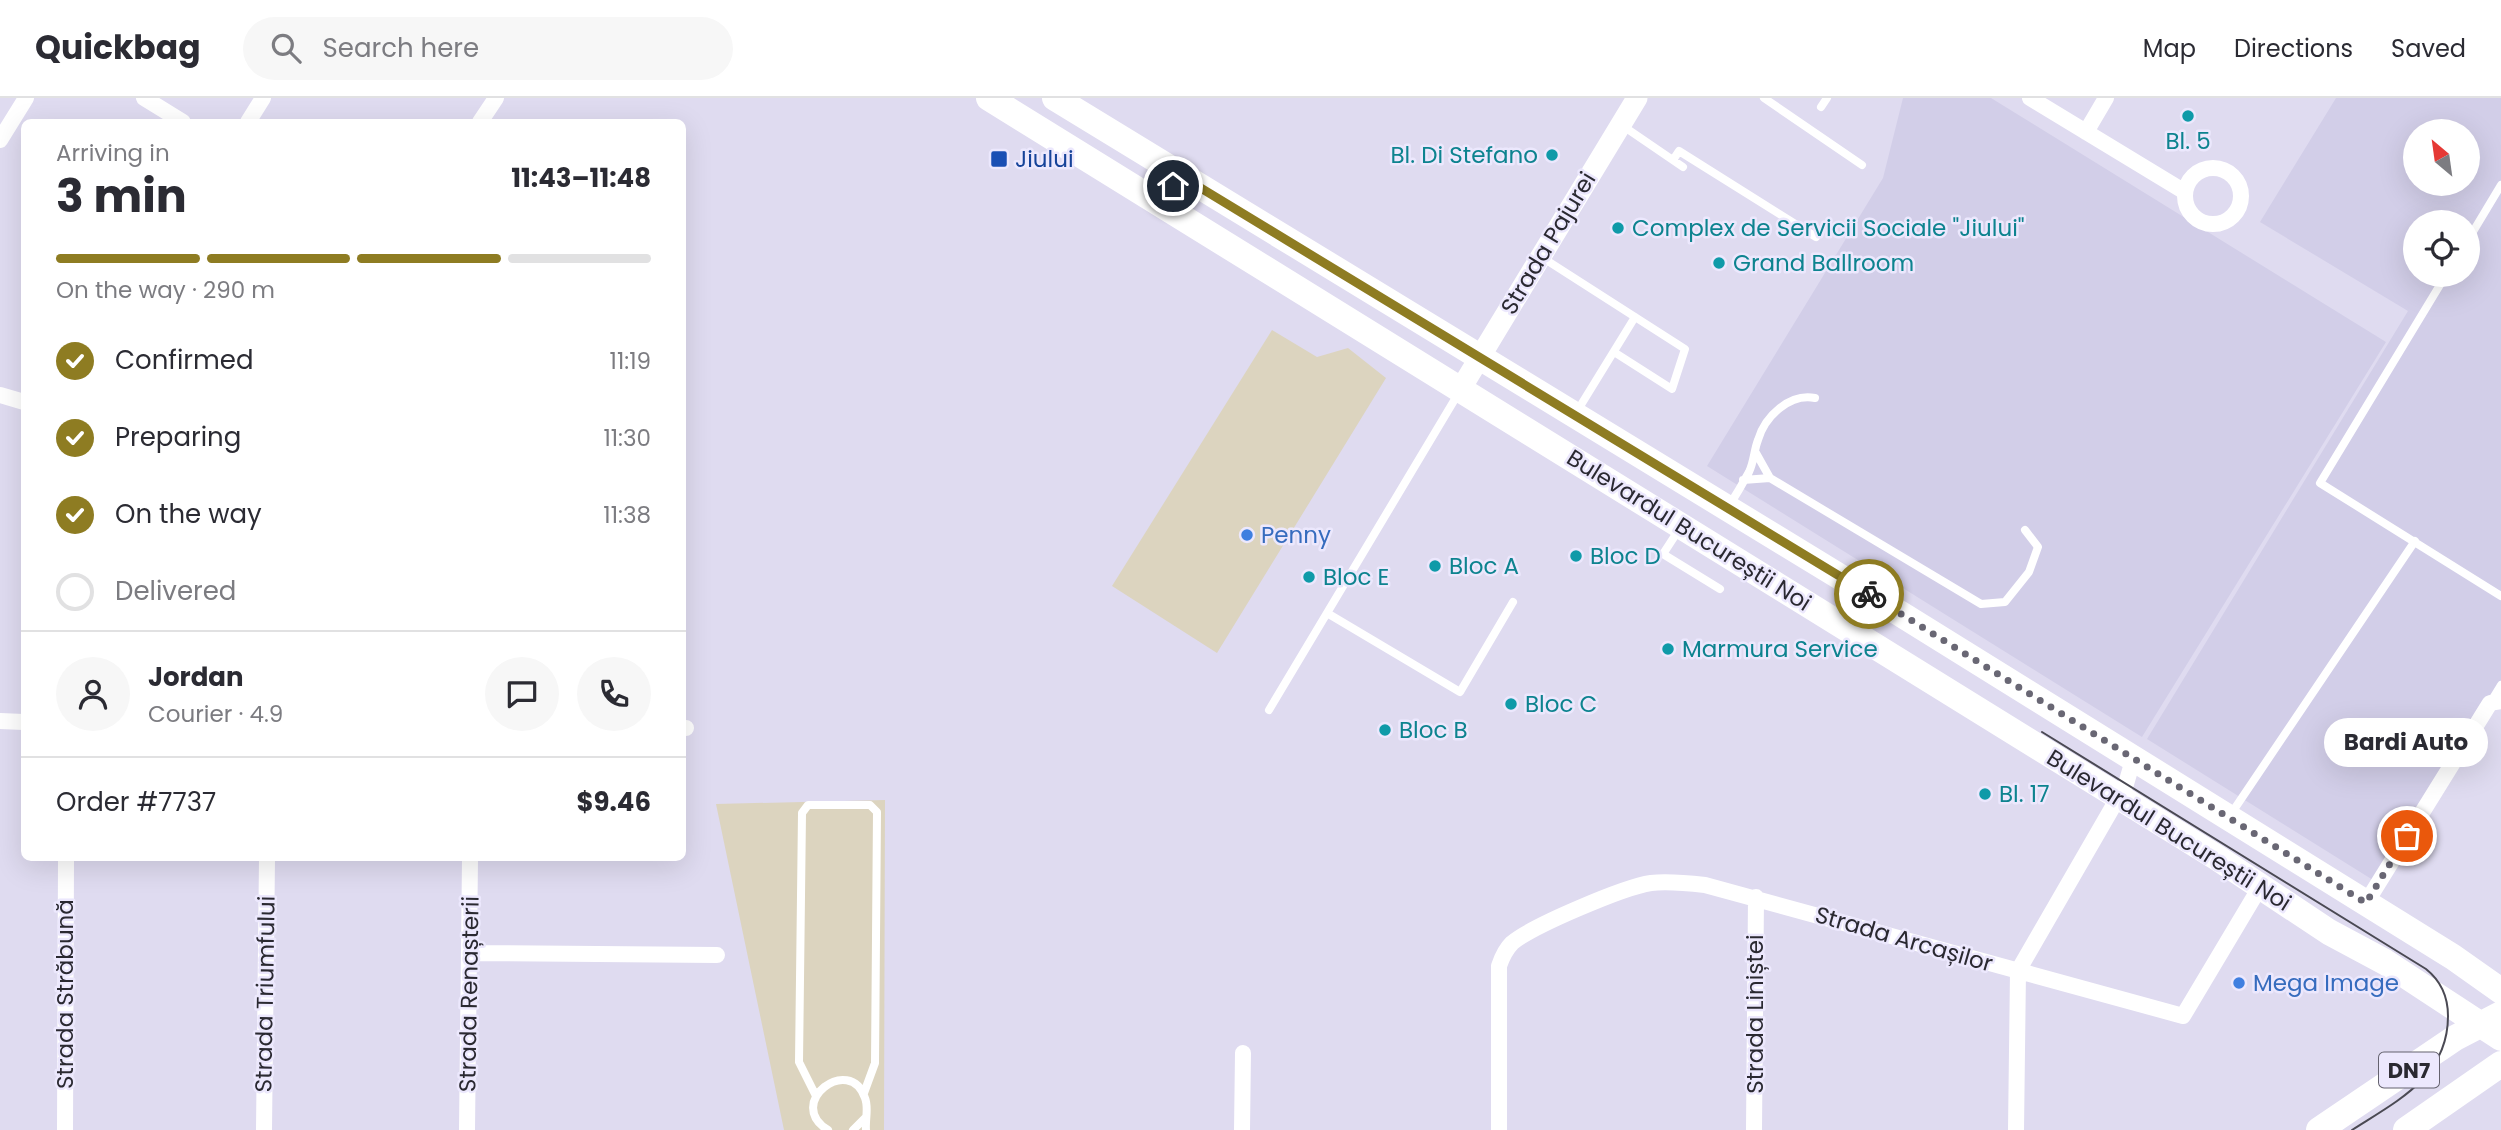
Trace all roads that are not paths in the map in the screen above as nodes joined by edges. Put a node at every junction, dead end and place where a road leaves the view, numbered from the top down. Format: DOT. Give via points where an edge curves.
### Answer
graph roads {
  1 [pos="26,98"];
  2 [pos="144,98"];
  3 [pos="263,98"];
  4 [pos="496,98"];
  5 [pos="989,98"];
  6 [pos="1055,98"];
  7 [pos="1637,98"];
  8 [pos="1764,98"];
  9 [pos="1827,98"];
  10 [pos="2030,98"];
  11 [pos="2106,98"];
  12 [pos="1821,107"];
  13 [pos="179,119"];
  14 [pos="250,119"];
  15 [pos="482,119"];
  16 [pos="1621,124"];
  17 [pos="2086,132"];
  18 [pos="0,140"];
  19 [pos="1673,160"];
  20 [pos="1862,165"];
  21 [pos="1683,167"];
  22 [pos="1181,176"];
  23 [pos="2501,185"];
  24 [pos="2185,192"];
  25 [pos="1158,203"];
  26 [pos="2480,220"];
  27 [pos="1816,237"];
  28 [pos="1540,257"];
  29 [pos="2439,287"];
  30 [pos="1635,317"];
  31 [pos="1614,352"];
  32 [pos="1479,357"];
  33 [pos="1460,390"];
  34 [pos="0,395"];
  35 [pos="1815,398"];
  36 [pos="21,401"];
  37 [pos="1575,415"];
  38 [pos="1756,452"];
  39 [pos="1770,478"];
  40 [pos="1743,480"];
  41 [pos="1728,509"];
  42 [pos="1682,526"];
  43 [pos="2025,530"];
  44 [pos="2415,541"];
  45 [pos="1720,589"];
  46 [pos="2501,596"];
  47 [pos="1513,602"];
  48 [pos="1327,613"];
  49 [pos="2501,685"];
  50 [pos="2495,702"];
  51 [pos="1269,710"];
  52 [pos="0,721"];
  53 [pos="21,722"];
  54 [pos="2133,760"];
  55 [pos="2117,798"];
  56 [pos="2228,818"];
  57 [pos="66,861"];
  58 [pos="267,861"];
  59 [pos="470,861"];
  60 [pos="2260,887"];
  61 [pos="1756,897"];
  62 [pos="2366,903"];
  63 [pos="469,953"];
  64 [pos="717,956"];
  65 [pos="2018,971"];
  66 [pos="2501,991"];
  67 [pos="2494,1026"];
  68 [pos="1243,1053"];
  69 [pos="2501,1064"];
  70 [pos="863,1093"];
  71 [pos="816,1096"];
  72 [pos="865,1118"];
  73 [pos="65,1130"];
  74 [pos="264,1130"];
  75 [pos="467,1130"];
  76 [pos="828,1130"];
  77 [pos="853,1130"];
  78 [pos="866,1130"];
  79 [pos="1242,1130"];
  80 [pos="1499,1130"];
  81 [pos="1755,1130"];
  82 [pos="2016,1130"];
  83 [pos="2319,1130"];
  84 [pos="2406,1130"];
  1 -- 18 [label="street"];
  2 -- 13 [label="street"];
  3 -- 14 [label="street"];
  4 -- 15 [label="street"];
  5 -- 25 [label="main road, Bulevardul Bucureștii Noi"];
  6 -- 22 [label="main road, Bulevardul Bucureștii Noi"];
  7 -- 16 [label="street, Strada Pajurei"];
  8 -- 20 [label="lane"];
  9 -- 12 [label="lane"];
  10 -- 17 [label="street"];
  11 -- 17 [label="street"];
  16 -- 19 [label="lane"];
  16 -- 28 [label="street, Strada Pajurei"];
  17 -- 24 [label="street"];
  19 -- 21 [label="lane"];
  19 -- 27 [label="lane" via="1678,151"];
  22 -- 25 [label="main road"];
  22 -- 32 [label="main road, Bulevardul Bucureștii Noi"];
  23 -- 26 [label="lane"];
  25 -- 33 [label="main road, Bulevardul Bucureștii Noi"];
  28 -- 30 [label="lane"];
  28 -- 32 [label="street, Strada Pajurei"];
  29 -- 44 [label="lane" via="2320,483"];
  30 -- 31 [label="lane"];
  30 -- 31 [label="lane" via="1685,349 1672,389"];
  31 -- 37 [label="lane"];
  32 -- 33 [label="street, Strada Pajurei"];
  32 -- 37 [label="main road, Bulevardul Bucureștii Noi"];
  33 -- 42 [label="main road, Bulevardul Bucureștii Noi"];
  33 -- 48 [label="lane"];
  34 -- 36 [label="street"];
  35 -- 38 [label="lane" via="1804,395 1781,407 1759,435"];
  37 -- 41 [label="main road, Bulevardul Bucureștii Noi"];
  38 -- 39 [label="lane"];
  38 -- 40 [label="lane"];
  39 -- 40 [label="lane"];
  39 -- 43 [label="lane" via="1981,604 2005,602 2029,572 2038,547"];
  40 -- 41 [label="lane"];
  41 -- 54 [label="main road, Bulevardul Bucureștii Noi"];
  42 -- 45 [label="lane" via="1663,554"];
  42 -- 55 [label="main road, Bulevardul Bucureștii Noi"];
  44 -- 46 [label="lane"];
  44 -- 56 [label="lane"];
  47 -- 48 [label="lane" via="1460,692"];
  48 -- 51 [label="lane"];
  49 -- 50 [label="lane"];
  50 -- 62 [label="street"];
  52 -- 53 [label="street"];
  54 -- 55 [label="street"];
  54 -- 56 [label="main road, Bulevardul Bucureștii Noi"];
  55 -- 60 [label="main road, Bulevardul Bucureștii Noi"];
  55 -- 65 [label="street"];
  56 -- 62 [label="main road, Bulevardul Bucureștii Noi"];
  57 -- 73 [label="street, Strada Străbună"];
  58 -- 74 [label="street, Strada Triumfului"];
  59 -- 63 [label="street, Strada Renașterii"];
  60 -- 65 [label="street, Strada Arcașilor" via="2183,1016"];
  60 -- 67 [label="main road, Bulevardul Bucureștii Noi"];
  61 -- 65 [label="street, Strada Arcașilor"];
  61 -- 80 [label="street, Strada Arcașilor" via="1705,885 1647,884 1520,937 1504,953 1499,966"];
  61 -- 81 [label="street, Strada Liniștei"];
  62 -- 66 [label="main road, Bulevardul Bucureștii Noi"];
  63 -- 64 [label="street"];
  63 -- 75 [label="street, Strada Renașterii"];
  65 -- 82 [label="street"];
  67 -- 83 [label="main road, DN7"];
  68 -- 79 [label="street"];
  69 -- 84 [label="main road, DN7"];
  70 -- 71 [label="lane" via="851,1082 835,1080 820,1088"];
  70 -- 71 [label="lane" via="874,1063 877,812 870,806 808,805 802,813 799,1062"];
  70 -- 72 [label="lane"];
  71 -- 76 [label="lane" via="814,1112"];
  72 -- 77 [label="lane"];
  72 -- 78 [label="lane"];
}
